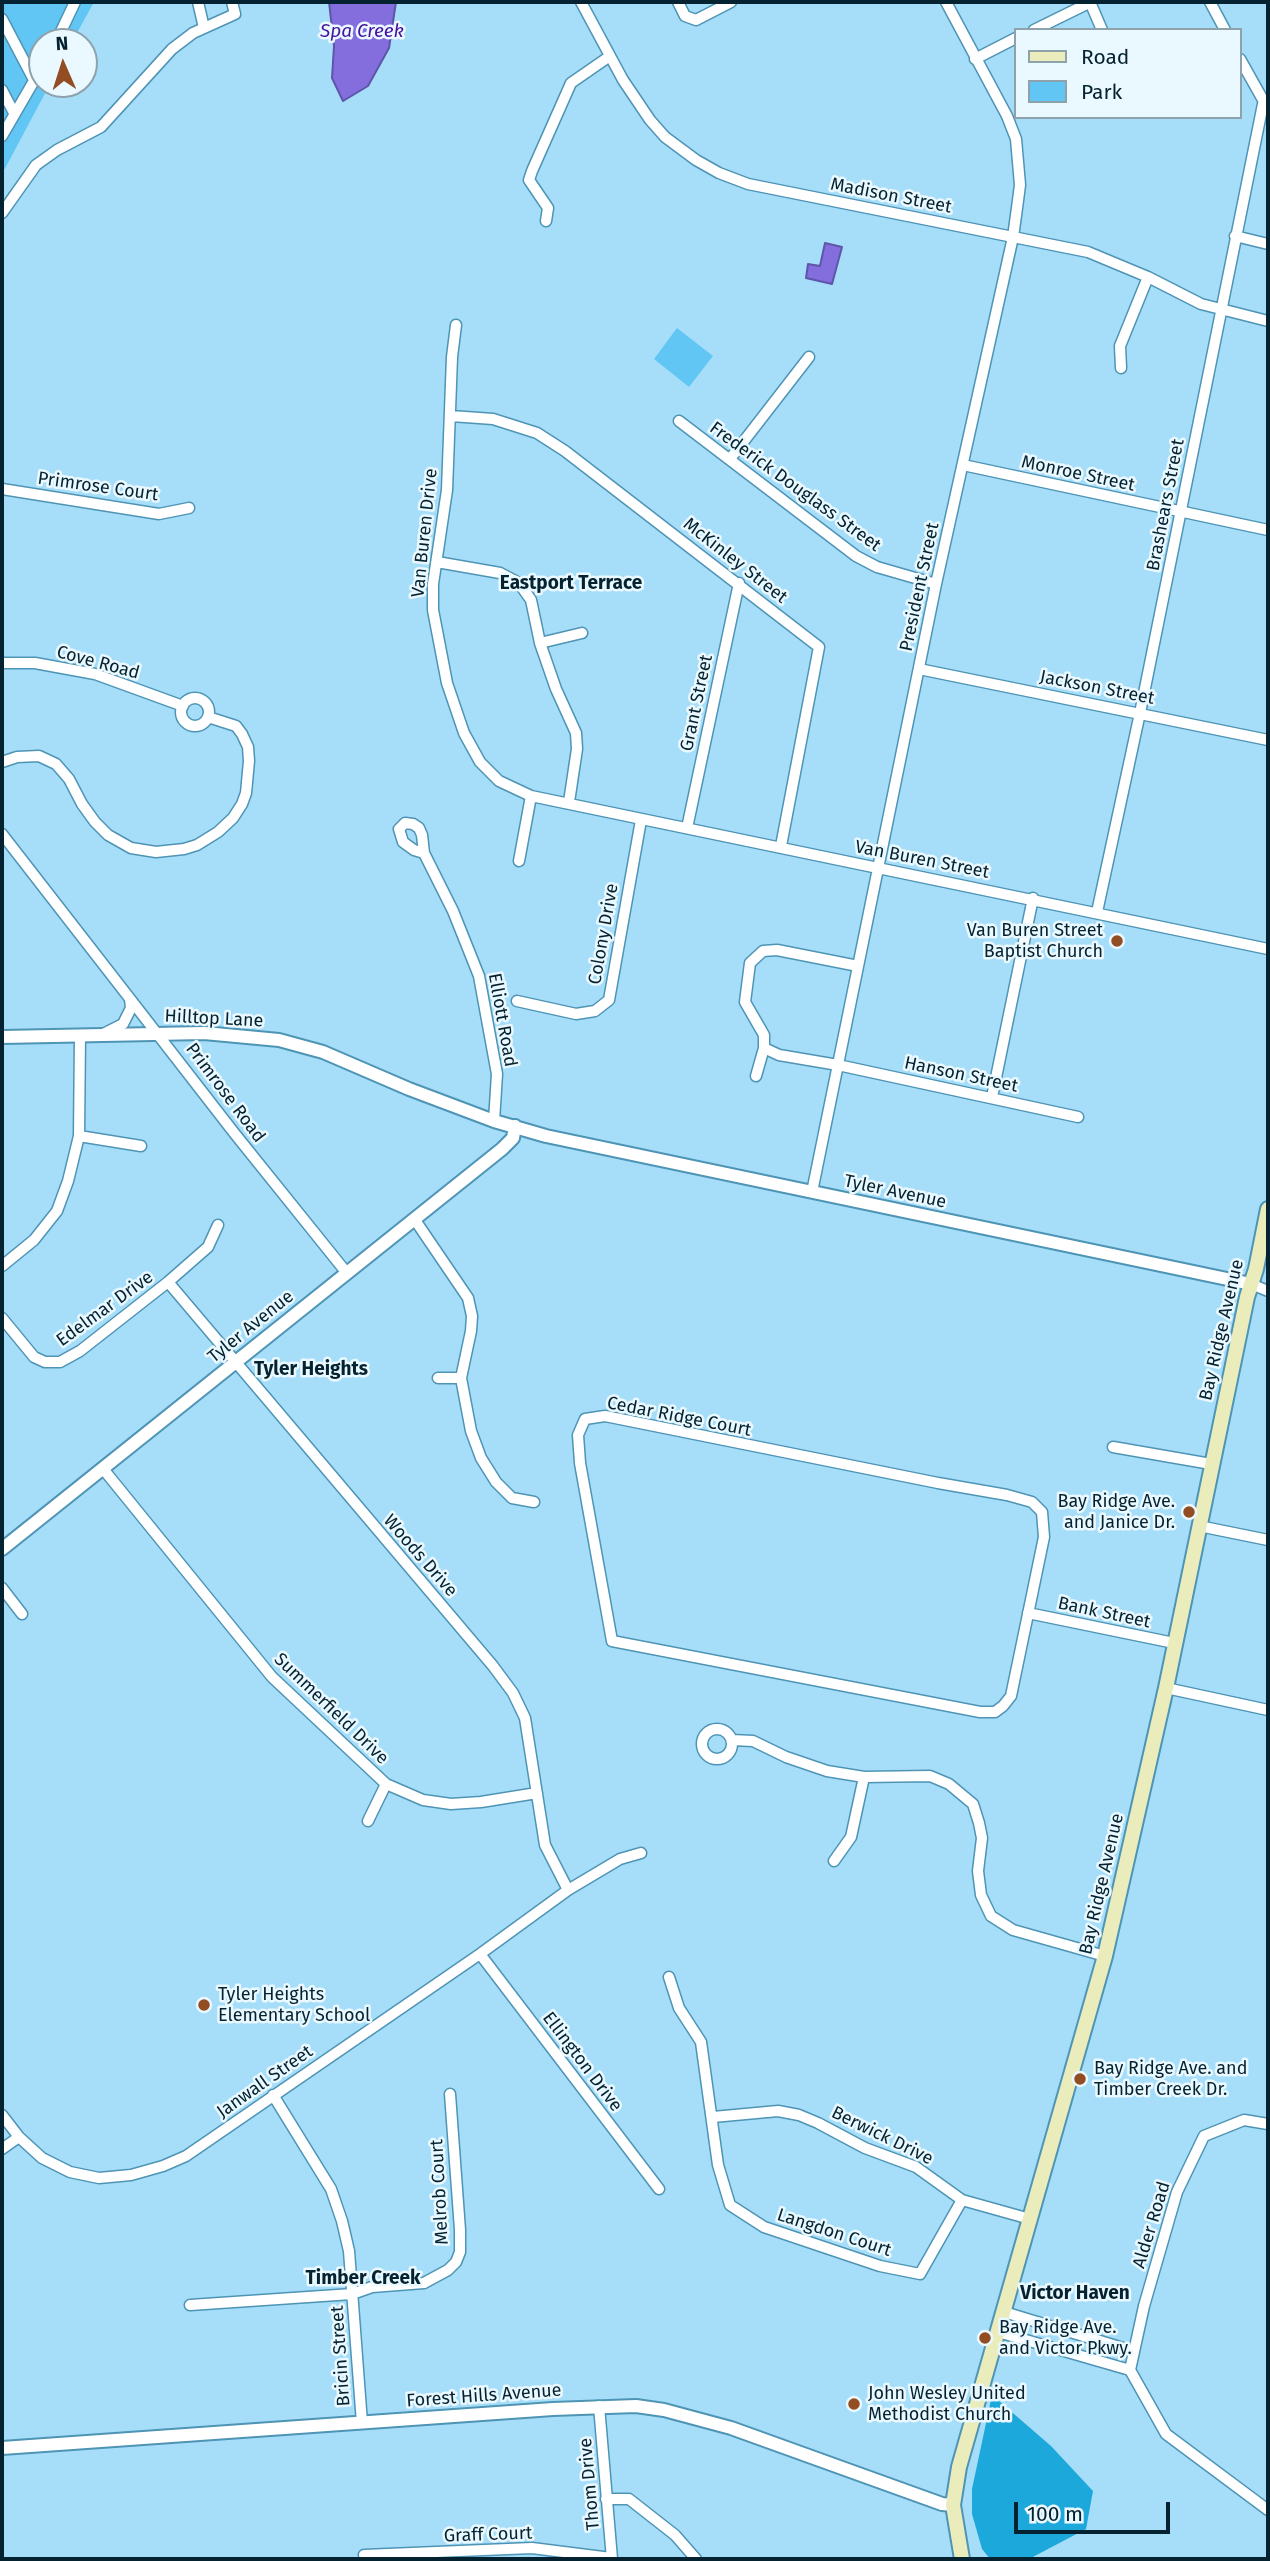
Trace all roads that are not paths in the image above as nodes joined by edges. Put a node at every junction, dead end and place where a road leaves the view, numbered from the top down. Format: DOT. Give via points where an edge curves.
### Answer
graph roads {
  1 [pos="75,2"];
  2 [pos="198,2"];
  3 [pos="232,2"];
  4 [pos="581,2"];
  5 [pos="678,2"];
  6 [pos="731,2"];
  7 [pos="946,2"];
  8 [pos="1090,2"];
  9 [pos="1210,2"];
  10 [pos="2,19"];
  11 [pos="63,28"];
  12 [pos="204,28"];
  13 [pos="1038,28"];
  14 [pos="1101,28"];
  15 [pos="1224,28"];
  16 [pos="1014,39"];
  17 [pos="610,56"];
  18 [pos="975,59"];
  19 [pos="1242,63"];
  20 [pos="28,69"];
  21 [pos="2,90"];
  22 [pos="28,90"];
  23 [pos="1266,106"];
  24 [pos="14,113"];
  25 [pos="2,136"];
  26 [pos="2,213"];
  27 [pos="546,221"];
  28 [pos="1236,236"];
  29 [pos="1013,237"];
  30 [pos="1268,244"];
  31 [pos="1148,277"];
  32 [pos="1220,310"];
  33 [pos="1268,321"];
  34 [pos="456,325"];
  35 [pos="809,357"];
  36 [pos="1121,368"];
  37 [pos="451,416"];
  38 [pos="679,421"];
  39 [pos="730,459"];
  40 [pos="963,465"];
  41 [pos="2,489"];
  42 [pos="190,508"];
  43 [pos="1180,512"];
  44 [pos="1268,530"];
  45 [pos="438,562"];
  46 [pos="739,583"];
  47 [pos="936,584"];
  48 [pos="582,633"];
  49 [pos="540,643"];
  50 [pos="2,663"];
  51 [pos="919,669"];
  52 [pos="183,706"];
  53 [pos="1140,713"];
  54 [pos="208,717"];
  55 [pos="1268,740"];
  56 [pos="2,762"];
  57 [pos="531,796"];
  58 [pos="569,802"];
  59 [pos="641,820"];
  60 [pos="687,828"];
  61 [pos="2,834"];
  62 [pos="781,846"];
  63 [pos="424,853"];
  64 [pos="519,861"];
  65 [pos="878,867"];
  66 [pos="1033,898"];
  67 [pos="1097,912"];
  68 [pos="1268,949"];
  69 [pos="858,966"];
  70 [pos="130,998"];
  71 [pos="517,1001"];
  72 [pos="159,1034"];
  73 [pos="102,1035"];
  74 [pos="80,1036"];
  75 [pos="2,1037"];
  76 [pos="764,1048"];
  77 [pos="838,1065"];
  78 [pos="756,1076"];
  79 [pos="992,1097"];
  80 [pos="1078,1117"];
  81 [pos="494,1121"];
  82 [pos="515,1126"];
  83 [pos="79,1136"];
  84 [pos="141,1146"];
  85 [pos="812,1192"];
  86 [pos="1268,1209"];
  87 [pos="415,1220"];
  88 [pos="218,1225"];
  89 [pos="2,1266"];
  90 [pos="346,1272"];
  91 [pos="168,1282"];
  92 [pos="1251,1284"];
  93 [pos="1268,1291"];
  94 [pos="2,1318"];
  95 [pos="234,1363"];
  96 [pos="438,1378"];
  97 [pos="461,1378"];
  98 [pos="1113,1447"];
  99 [pos="1211,1464"];
  100 [pos="104,1470"];
  101 [pos="534,1503"];
  102 [pos="1199,1526"];
  103 [pos="1268,1540"];
  104 [pos="2,1549"];
  105 [pos="2,1588"];
  106 [pos="1028,1613"];
  107 [pos="22,1614"];
  108 [pos="1174,1643"];
  109 [pos="1166,1688"];
  110 [pos="1268,1710"];
  111 [pos="732,1740"];
  112 [pos="864,1777"];
  113 [pos="386,1784"];
  114 [pos="537,1793"];
  115 [pos="368,1821"];
  116 [pos="641,1853"];
  117 [pos="834,1861"];
  118 [pos="568,1890"];
  119 [pos="480,1954"];
  120 [pos="1105,1956"];
  121 [pos="669,1978"];
  122 [pos="450,2094"];
  123 [pos="274,2095"];
  124 [pos="2,2115"];
  125 [pos="713,2117"];
  126 [pos="1268,2124"];
  127 [pos="19,2137"];
  128 [pos="2,2149"];
  129 [pos="659,2189"];
  130 [pos="962,2200"];
  131 [pos="1030,2219"];
  132 [pos="352,2294"];
  133 [pos="190,2305"];
  134 [pos="1004,2312"];
  135 [pos="998,2332"];
  136 [pos="1133,2351"];
  137 [pos="1130,2370"];
  138 [pos="599,2406"];
  139 [pos="362,2423"];
  140 [pos="2,2448"];
  141 [pos="606,2499"];
  142 [pos="953,2505"];
  143 [pos="1268,2510"];
  144 [pos="364,2555"];
  145 [pos="611,2559"];
  146 [pos="696,2559"];
  147 [pos="962,2559"];
  1 -- 11 [label="street"];
  2 -- 12 [label="street"];
  3 -- 12 [label="street" via="235,14"];
  4 -- 17 [label="street, Madison Street"];
  5 -- 6 [label="street" via="685,16 696,20"];
  7 -- 18 [label="street, President Street"];
  8 -- 13 [label="street"];
  8 -- 14 [label="street"];
  9 -- 15 [label="street"];
  10 -- 20 [label="street"];
  12 -- 26 [label="street" via="172,49 101,127 36,165"];
  16 -- 18 [label="street"];
  17 -- 27 [label="street" via="571,83 532,171 529,180 548,208"];
  17 -- 29 [label="street, Madison Street" via="650,120 696,160 719,173 748,184"];
  18 -- 29 [label="street, President Street" via="1016,139 1020,185"];
  19 -- 23 [label="street"];
  21 -- 24 [label="street"];
  22 -- 24 [label="street"];
  23 -- 28 [label="street, Brashears Street"];
  24 -- 25 [label="street"];
  28 -- 30 [label="street"];
  28 -- 32 [label="street, Brashears Street"];
  29 -- 31 [label="street, Madison Street" via="1088,252"];
  29 -- 40 [label="street, President Street"];
  31 -- 32 [label="street, Madison Street"];
  31 -- 36 [label="street" via="1120,346"];
  32 -- 33 [label="street, Madison Street"];
  32 -- 43 [label="street, Brashears Street"];
  34 -- 37 [label="street, Van Buren Drive"];
  35 -- 39 [label="street"];
  37 -- 45 [label="street, Van Buren Drive"];
  37 -- 46 [label="street, McKinley Street" via="493,419 537,433"];
  38 -- 39 [label="street, Frederick Douglass Street"];
  39 -- 47 [label="street, Frederick Douglass Street" via="856,556"];
  40 -- 43 [label="street, Monroe Street"];
  40 -- 47 [label="street, President Street"];
  41 -- 42 [label="street, Primrose Court" via="159,514"];
  43 -- 44 [label="street, Monroe Street"];
  43 -- 53 [label="street, Brashears Street"];
  45 -- 49 [label="street" via="500,573 519,583 531,600"];
  45 -- 57 [label="street, Van Buren Drive" via="433,610 447,683 464,733 480,762 499,781"];
  46 -- 60 [label="street, Grant Street"];
  46 -- 62 [label="street, McKinley Street" via="820,647"];
  47 -- 51 [label="street, President Street"];
  48 -- 49 [label="street"];
  49 -- 58 [label="street" via="576,733"];
  50 -- 52 [label="street, Cove Road" via="35,663 95,674"];
  51 -- 53 [label="street, Jackson Street"];
  51 -- 65 [label="street, President Street"];
  52 -- 54 [label="street" via="190,699 203,700"];
  52 -- 54 [label="street" via="188,724 197,726"];
  53 -- 55 [label="street, Jackson Street"];
  53 -- 67 [label="street, Brashears Street"];
  54 -- 56 [label="street" via="236,726 242,734 250,771 246,793 233,818 218,832 184,849 156,852 131,848 95,822 56,764 39,756"];
  57 -- 58 [label="street, Van Buren Drive"];
  57 -- 64 [label="street"];
  58 -- 59 [label="street, Van Buren Street"];
  59 -- 60 [label="street, Van Buren Street"];
  59 -- 71 [label="street, Colony Drive" via="609,1000 595,1011 576,1014"];
  60 -- 62 [label="street, Van Buren Street"];
  61 -- 70 [label="street, Primrose Road"];
  62 -- 65 [label="street, Van Buren Street"];
  63 -- 81 [label="street, Elliott Road" via="479,976 497,1074"];
  65 -- 66 [label="street, Van Buren Street"];
  65 -- 69 [label="street, President Street"];
  66 -- 67 [label="street, Van Buren Street"];
  66 -- 79 [label="street"];
  67 -- 68 [label="street, Van Buren Street"];
  69 -- 76 [label="street" via="763,951 750,963 744,1002 764,1035"];
  69 -- 77 [label="street, President Street"];
  70 -- 72 [label="street, Primrose Road"];
  70 -- 73 [label="street" via="131,1008 123,1024"];
  72 -- 73 [label="street, Hilltop Lane"];
  72 -- 81 [label="street, Hilltop Lane" via="236,1034 299,1045"];
  72 -- 90 [label="street, Primrose Road"];
  73 -- 74 [label="street, Hilltop Lane"];
  74 -- 75 [label="street, Hilltop Lane"];
  74 -- 83 [label="street"];
  76 -- 77 [label="street, Hanson Street"];
  76 -- 78 [label="street"];
  77 -- 79 [label="street, Hanson Street"];
  77 -- 85 [label="street, President Street"];
  79 -- 80 [label="street, Hanson Street"];
  81 -- 82 [label="street, Tyler Avenue"];
  82 -- 85 [label="street, Tyler Avenue" via="614,1152"];
  82 -- 87 [label="street, Tyler Avenue" via="513,1138 502,1149"];
  83 -- 84 [label="street"];
  83 -- 89 [label="street" via="57,1211 34,1240"];
  85 -- 92 [label="street, Tyler Avenue"];
  86 -- 92 [label="main road, Bay Ridge Avenue"];
  87 -- 90 [label="street, Tyler Avenue"];
  87 -- 97 [label="street" via="468,1298 471,1331"];
  88 -- 91 [label="street, Edelmar Drive" via="208,1247"];
  90 -- 95 [label="street, Tyler Avenue"];
  91 -- 94 [label="street, Edelmar Drive" via="60,1362 34,1357"];
  91 -- 95 [label="street, Woods Drive"];
  92 -- 93 [label="street, Tyler Avenue"];
  92 -- 99 [label="main road, Bay Ridge Avenue"];
  95 -- 100 [label="street, Tyler Avenue"];
  95 -- 114 [label="street, Woods Drive" via="494,1666 525,1718"];
  96 -- 97 [label="street"];
  97 -- 101 [label="street" via="481,1458 512,1499"];
  98 -- 99 [label="street"];
  99 -- 102 [label="main road, Bay Ridge Avenue"];
  100 -- 104 [label="street, Tyler Avenue"];
  100 -- 113 [label="street, Summerfield Drive" via="272,1677"];
  102 -- 103 [label="street"];
  102 -- 108 [label="main road, Bay Ridge Avenue"];
  105 -- 107 [label="street"];
  106 -- 106 [label="street, Cedar Ridge Court" via="1044,1529 1042,1512 1032,1502 605,1416 585,1419 578,1435 612,1641 995,1712 1011,1696"];
  106 -- 108 [label="street, Bank Street"];
  108 -- 109 [label="main road, Bay Ridge Avenue"];
  109 -- 110 [label="street"];
  109 -- 120 [label="main road, Bay Ridge Avenue"];
  111 -- 112 [label="street" via="753,1741 827,1771"];
  112 -- 117 [label="street" via="851,1837"];
  112 -- 120 [label="street" via="930,1776 949,1784 973,1804 982,1838 981,1895 991,1916 1013,1930"];
  113 -- 114 [label="street, Summerfield Drive" via="423,1800 451,1804"];
  113 -- 115 [label="street"];
  114 -- 118 [label="street, Woods Drive" via="545,1845"];
  116 -- 118 [label="street, Janwall Street" via="620,1859"];
  118 -- 119 [label="street, Janwall Street"];
  119 -- 123 [label="street, Janwall Street"];
  119 -- 129 [label="street, Ellington Drive"];
  120 -- 131 [label="main road, Bay Ridge Avenue"];
  121 -- 125 [label="street, Langdon Court" via="678,2008 701,2042"];
  122 -- 132 [label="street, Melrob Court" via="460,2230 456,2262 424,2283 372,2287"];
  123 -- 127 [label="street, Janwall Street" via="186,2157 131,2175 99,2178 70,2172 42,2158"];
  123 -- 132 [label="street, Bricin Street" via="331,2189 349,2251"];
  124 -- 127 [label="street, Janwall Street"];
  125 -- 130 [label="street, Berwick Drive" via="778,2111 799,2115 916,2167"];
  125 -- 130 [label="street, Langdon Court" via="718,2165 730,2205 764,2227 880,2266 919,2274"];
  126 -- 136 [label="street, Alder Road" via="1244,2120 1204,2136 1177,2192"];
  127 -- 128 [label="street"];
  130 -- 131 [label="street, Berwick Drive"];
  131 -- 134 [label="main road, Bay Ridge Avenue"];
  132 -- 133 [label="street"];
  132 -- 139 [label="street, Bricin Street"];
  134 -- 135 [label="main road, Bay Ridge Avenue"];
  134 -- 136 [label="street"];
  135 -- 137 [label="street"];
  135 -- 142 [label="main road, Bay Ridge Avenue"];
  136 -- 137 [label="street, Alder Road"];
  137 -- 143 [label="street" via="1166,2434"];
  138 -- 139 [label="street, Forest Hills Avenue"];
  138 -- 141 [label="street, Thom Drive"];
  138 -- 142 [label="street, Forest Hills Avenue" via="664,2410 731,2428"];
  139 -- 140 [label="street, Forest Hills Avenue"];
  141 -- 145 [label="street, Thom Drive"];
  141 -- 146 [label="street" via="629,2499 675,2535"];
  142 -- 147 [label="main road, Bay Ridge Avenue"];
  144 -- 145 [label="street, Graff Court" via="531,2548"];
}
